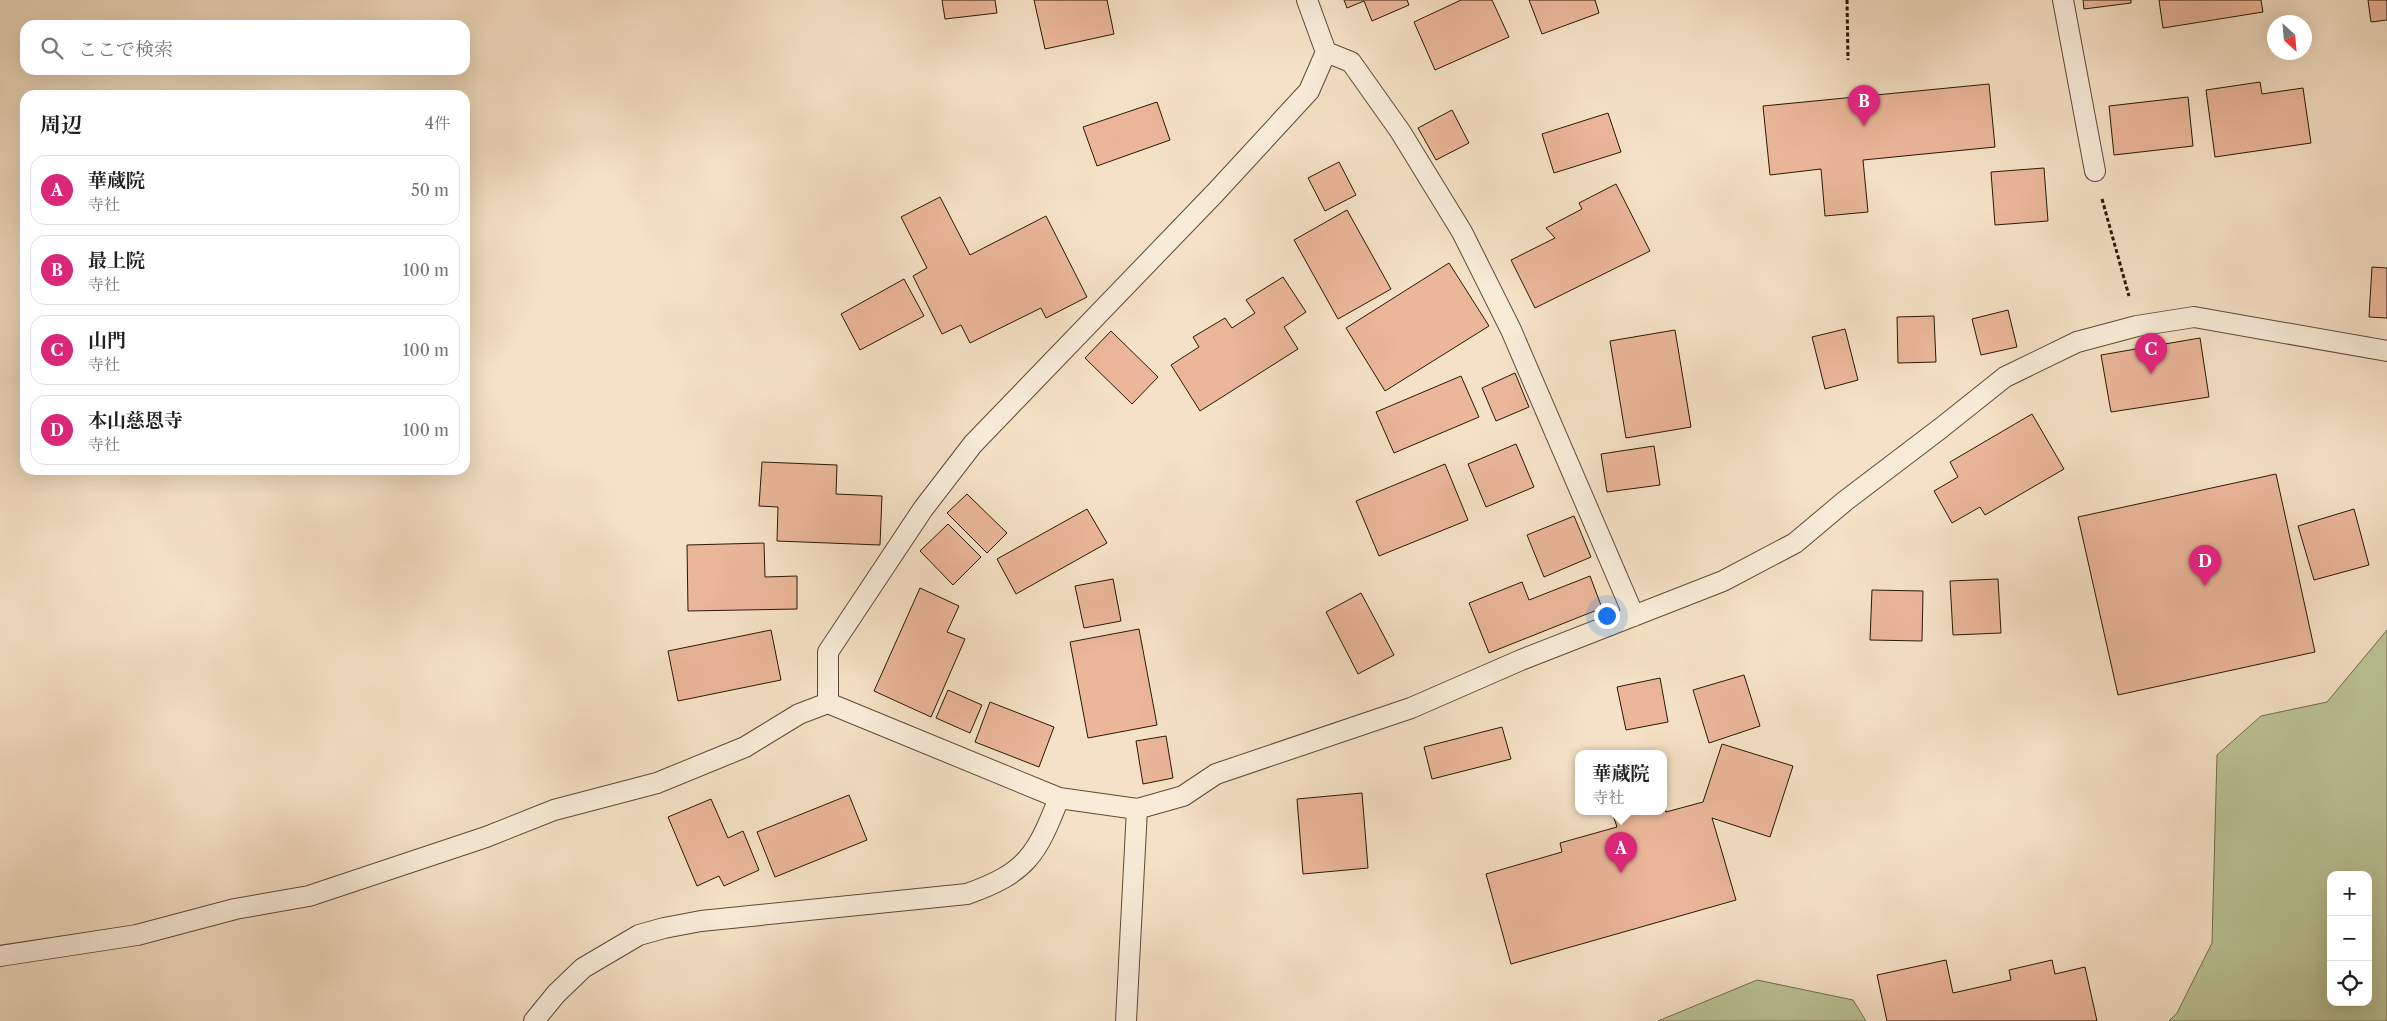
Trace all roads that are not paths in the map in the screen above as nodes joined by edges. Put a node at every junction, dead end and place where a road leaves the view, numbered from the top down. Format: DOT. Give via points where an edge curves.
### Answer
graph roads {
  1 [pos="1307,0"];
  2 [pos="2064,0"];
  3 [pos="1326,52"];
  4 [pos="2095,171"];
  5 [pos="2387,351"];
  6 [pos="1634,616"];
  7 [pos="828,703"];
  8 [pos="1059,798"];
  9 [pos="1137,809"];
  10 [pos="0,956"];
  11 [pos="534,1021"];
  12 [pos="1126,1021"];
  1 -- 3 [label="lane"];
  2 -- 4 [label="lane"];
  3 -- 6 [label="lane" via="1350,62 1400,131 1462,232 1510,330"];
  3 -- 7 [label="lane" via="1309,91 973,444 922,509 828,652"];
  5 -- 6 [label="lane" via="2194,317 2137,326 2077,342 2005,377 1795,543 1723,581"];
  6 -- 9 [label="lane" via="1520,660 1411,708 1216,774 1183,796"];
  7 -- 8 [label="lane"];
  7 -- 10 [label="lane" via="798,714 745,747 657,783 554,810 486,837 309,896 235,909 137,935"];
  8 -- 9 [label="lane"];
  8 -- 11 [label="lane" via="1046,831 1027,861 996,884 967,894 701,921 664,928 638,936 583,968"];
  9 -- 12 [label="lane"];
}
